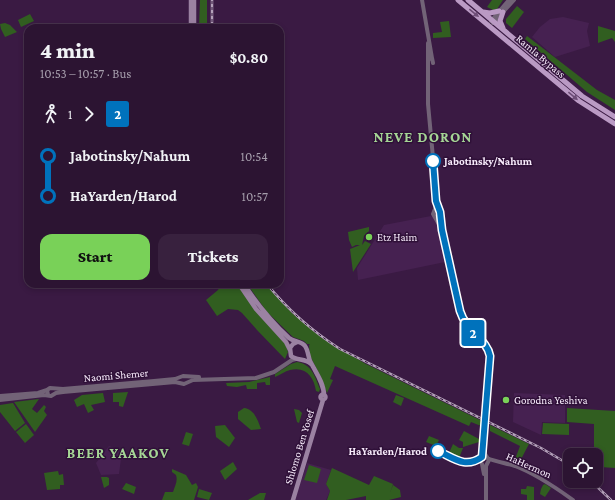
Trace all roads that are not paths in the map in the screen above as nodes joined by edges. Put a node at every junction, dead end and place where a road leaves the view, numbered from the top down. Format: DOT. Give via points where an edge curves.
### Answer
graph roads {
  1 [pos="191,0"];
  2 [pos="194,0"];
  3 [pos="422,0"];
  4 [pos="458,0"];
  5 [pos="468,0"];
  6 [pos="509,0"];
  7 [pos="514,0"];
  8 [pos="481,11"];
  9 [pos="501,12"];
  10 [pos="491,23"];
  11 [pos="191,24"];
  12 [pos="194,24"];
  13 [pos="506,32"];
  14 [pos="615,117"];
  15 [pos="615,124"];
  16 [pos="437,210"];
  17 [pos="438,216"];
  18 [pos="242,288"];
  19 [pos="247,288"];
  20 [pos="297,342"];
  21 [pos="307,350"];
  22 [pos="290,352"];
  23 [pos="298,359"];
  24 [pos="314,369"];
  25 [pos="186,376"];
  26 [pos="181,377"];
  27 [pos="187,383"];
  28 [pos="181,384"];
  29 [pos="53,388"];
  30 [pos="47,390"];
  31 [pos="55,394"];
  32 [pos="48,395"];
  33 [pos="0,396"];
  34 [pos="0,400"];
  35 [pos="486,414"];
  36 [pos="485,423"];
  37 [pos="485,457"];
  38 [pos="498,461"];
  39 [pos="485,464"];
  40 [pos="293,500"];
  41 [pos="486,500"];
  42 [pos="573,500"];
  1 -- 11 [label="main road"];
  2 -- 12 [label="main road"];
  3 -- 16 [label="street" via="430,61 428,104"];
  4 -- 10 [label="main road, Ramla Bypass, one-way"];
  5 -- 8 [label="main road, Ramla Bypass"];
  6 -- 9 [label="street"];
  7 -- 9 [label="street"];
  8 -- 9 [label="main road"];
  8 -- 10 [label="main road, Ramla Bypass"];
  9 -- 10 [label="street"];
  9 -- 13 [label="main road" via="500,22"];
  10 -- 13 [label="main road, Ramla Bypass"];
  10 -- 15 [label="main road, Ramla Bypass, one-way" via="579,101"];
  13 -- 14 [label="main road, Ramla Bypass" via="582,96"];
  16 -- 17 [label="street" via="441,213"];
  16 -- 17 [label="street" via="433,214"];
  17 -- 35 [label="street" via="461,316 490,352"];
  18 -- 22 [label="main road" via="256,309 286,342"];
  19 -- 20 [label="main road" via="265,313"];
  20 -- 21 [label="main road" via="304,344"];
  20 -- 22 [label="main road" via="291,346"];
  21 -- 23 [label="main road" via="305,356"];
  21 -- 24 [label="main road"];
  22 -- 23 [label="main road"];
  22 -- 25 [label="street, Naomi Shemer" via="290,357 285,362 256,375"];
  23 -- 24 [label="main road" via="307,361"];
  23 -- 27 [label="street, Naomi Shemer" via="256,378 194,380"];
  24 -- 40 [label="main road, Shlomo Ben Yosef" via="323,389 323,397"];
  25 -- 26 [label="street, Naomi Shemer"];
  25 -- 27 [label="street"];
  26 -- 28 [label="street"];
  26 -- 29 [label="street, Naomi Shemer"];
  27 -- 28 [label="street, Naomi Shemer"];
  28 -- 31 [label="street, Naomi Shemer" via="175,382"];
  29 -- 30 [label="street"];
  29 -- 31 [label="street"];
  30 -- 32 [label="street"];
  30 -- 33 [label="street"];
  31 -- 32 [label="street"];
  32 -- 34 [label="street"];
  36 -- 37 [label="street"];
  37 -- 38 [label="street, HaHermon"];
  37 -- 39 [label="street" via="489,461"];
  37 -- 39 [label="street" via="480,460"];
  38 -- 39 [label="street, HaHermon"];
  38 -- 42 [label="street, HaHermon" via="529,473"];
  39 -- 41 [label="street"];
}
